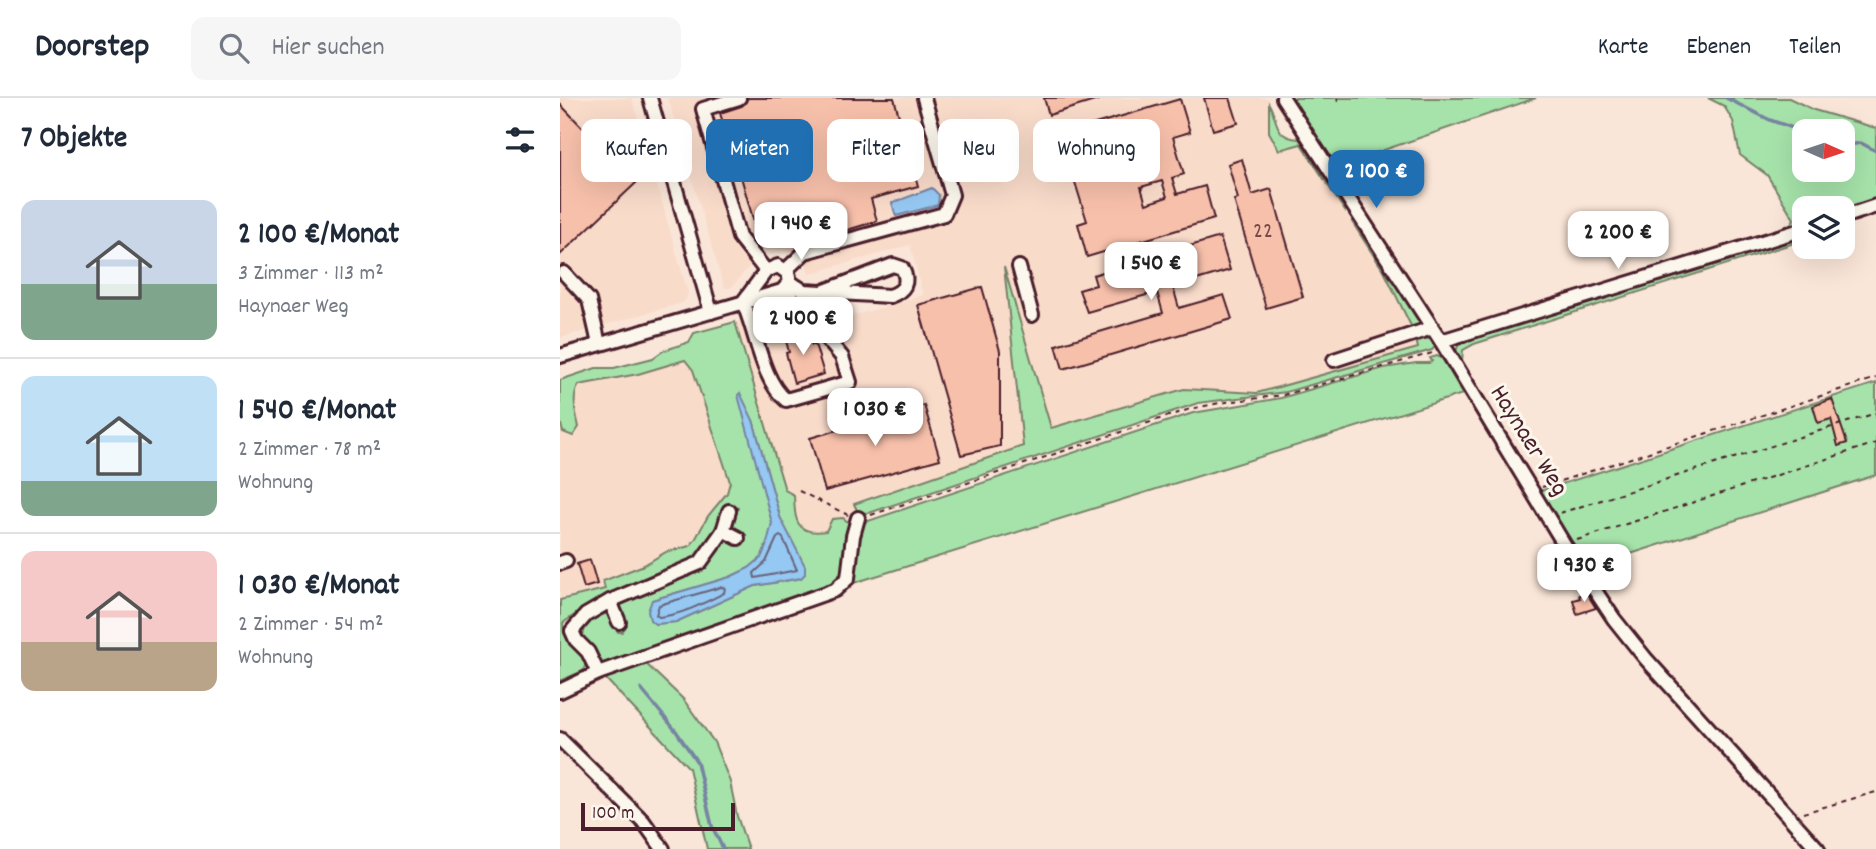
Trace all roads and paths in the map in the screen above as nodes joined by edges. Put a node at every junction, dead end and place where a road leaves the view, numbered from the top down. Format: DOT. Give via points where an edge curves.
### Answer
graph roads {
  1 [pos="650,98"];
  2 [pos="739,98"];
  3 [pos="924,98"];
  4 [pos="1283,98"];
  5 [pos="1876,206"];
  6 [pos="1855,213"];
  7 [pos="1792,233"];
  8 [pos="1019,267"];
  9 [pos="766,271"];
  10 [pos="564,273"];
  11 [pos="787,280"];
  12 [pos="822,292"];
  13 [pos="743,302"];
  14 [pos="711,312"];
  15 [pos="1032,315"];
  16 [pos="1432,328"];
  17 [pos="598,344"];
  18 [pos="1443,345"];
  19 [pos="560,356"];
  20 [pos="1334,360"];
  21 [pos="1876,378"];
  22 [pos="1876,413"];
  23 [pos="1876,443"];
  24 [pos="1531,490"];
  25 [pos="799,491"];
  26 [pos="729,511"];
  27 [pos="1548,517"];
  28 [pos="858,518"];
  29 [pos="723,530"];
  30 [pos="738,538"];
  31 [pos="1564,544"];
  32 [pos="610,601"];
  33 [pos="619,622"];
  34 [pos="598,673"];
  35 [pos="560,691"];
  36 [pos="560,739"];
  37 [pos="1876,792"];
  38 [pos="1791,816"];
  39 [pos="663,849"];
  40 [pos="1818,849"];
  1 -- 14 [label="street"];
  2 -- 9 [label="street" via="703,108 739,237"];
  3 -- 11 [label="street" via="952,195 944,214 805,252"];
  4 -- 16 [label="street, Haynaer Weg"];
  5 -- 6 [label="street"];
  7 -- 18 [label="street"];
  8 -- 15 [label="street"];
  9 -- 11 [label="street" via="778,266"];
  9 -- 13 [label="street"];
  10 -- 17 [label="street" via="589,300"];
  11 -- 12 [label="street" via="804,292"];
  11 -- 13 [label="street"];
  11 -- 13 [label="street" via="842,357 850,382 786,400 777,393 769,375"];
  12 -- 12 [label="street" via="890,296 899,293 907,280 902,268 893,265"];
  13 -- 14 [label="street"];
  14 -- 17 [label="street"];
  16 -- 18 [label="street, Haynaer Weg"];
  16 -- 20 [label="street"];
  17 -- 19 [label="street"];
  18 -- 24 [label="street, Haynaer Weg"];
  18 -- 28 [label="path" via="1283,396 1191,409"];
  21 -- 24 [label="path"];
  22 -- 27 [label="path"];
  23 -- 31 [label="path"];
  24 -- 27 [label="street, Haynaer Weg"];
  25 -- 28 [label="path"];
  26 -- 29 [label="street"];
  27 -- 31 [label="street, Haynaer Weg"];
  28 -- 34 [label="street" via="848,578 835,590"];
  29 -- 30 [label="street"];
  29 -- 32 [label="street" via="700,563"];
  31 -- 38 [label="street, Haynaer Weg" via="1628,638"];
  32 -- 33 [label="street"];
  32 -- 34 [label="street" via="586,615 572,631"];
  34 -- 35 [label="street"];
  36 -- 39 [label="street" via="642,821"];
  37 -- 38 [label="path"];
  38 -- 40 [label="street, Haynaer Weg"];
}
